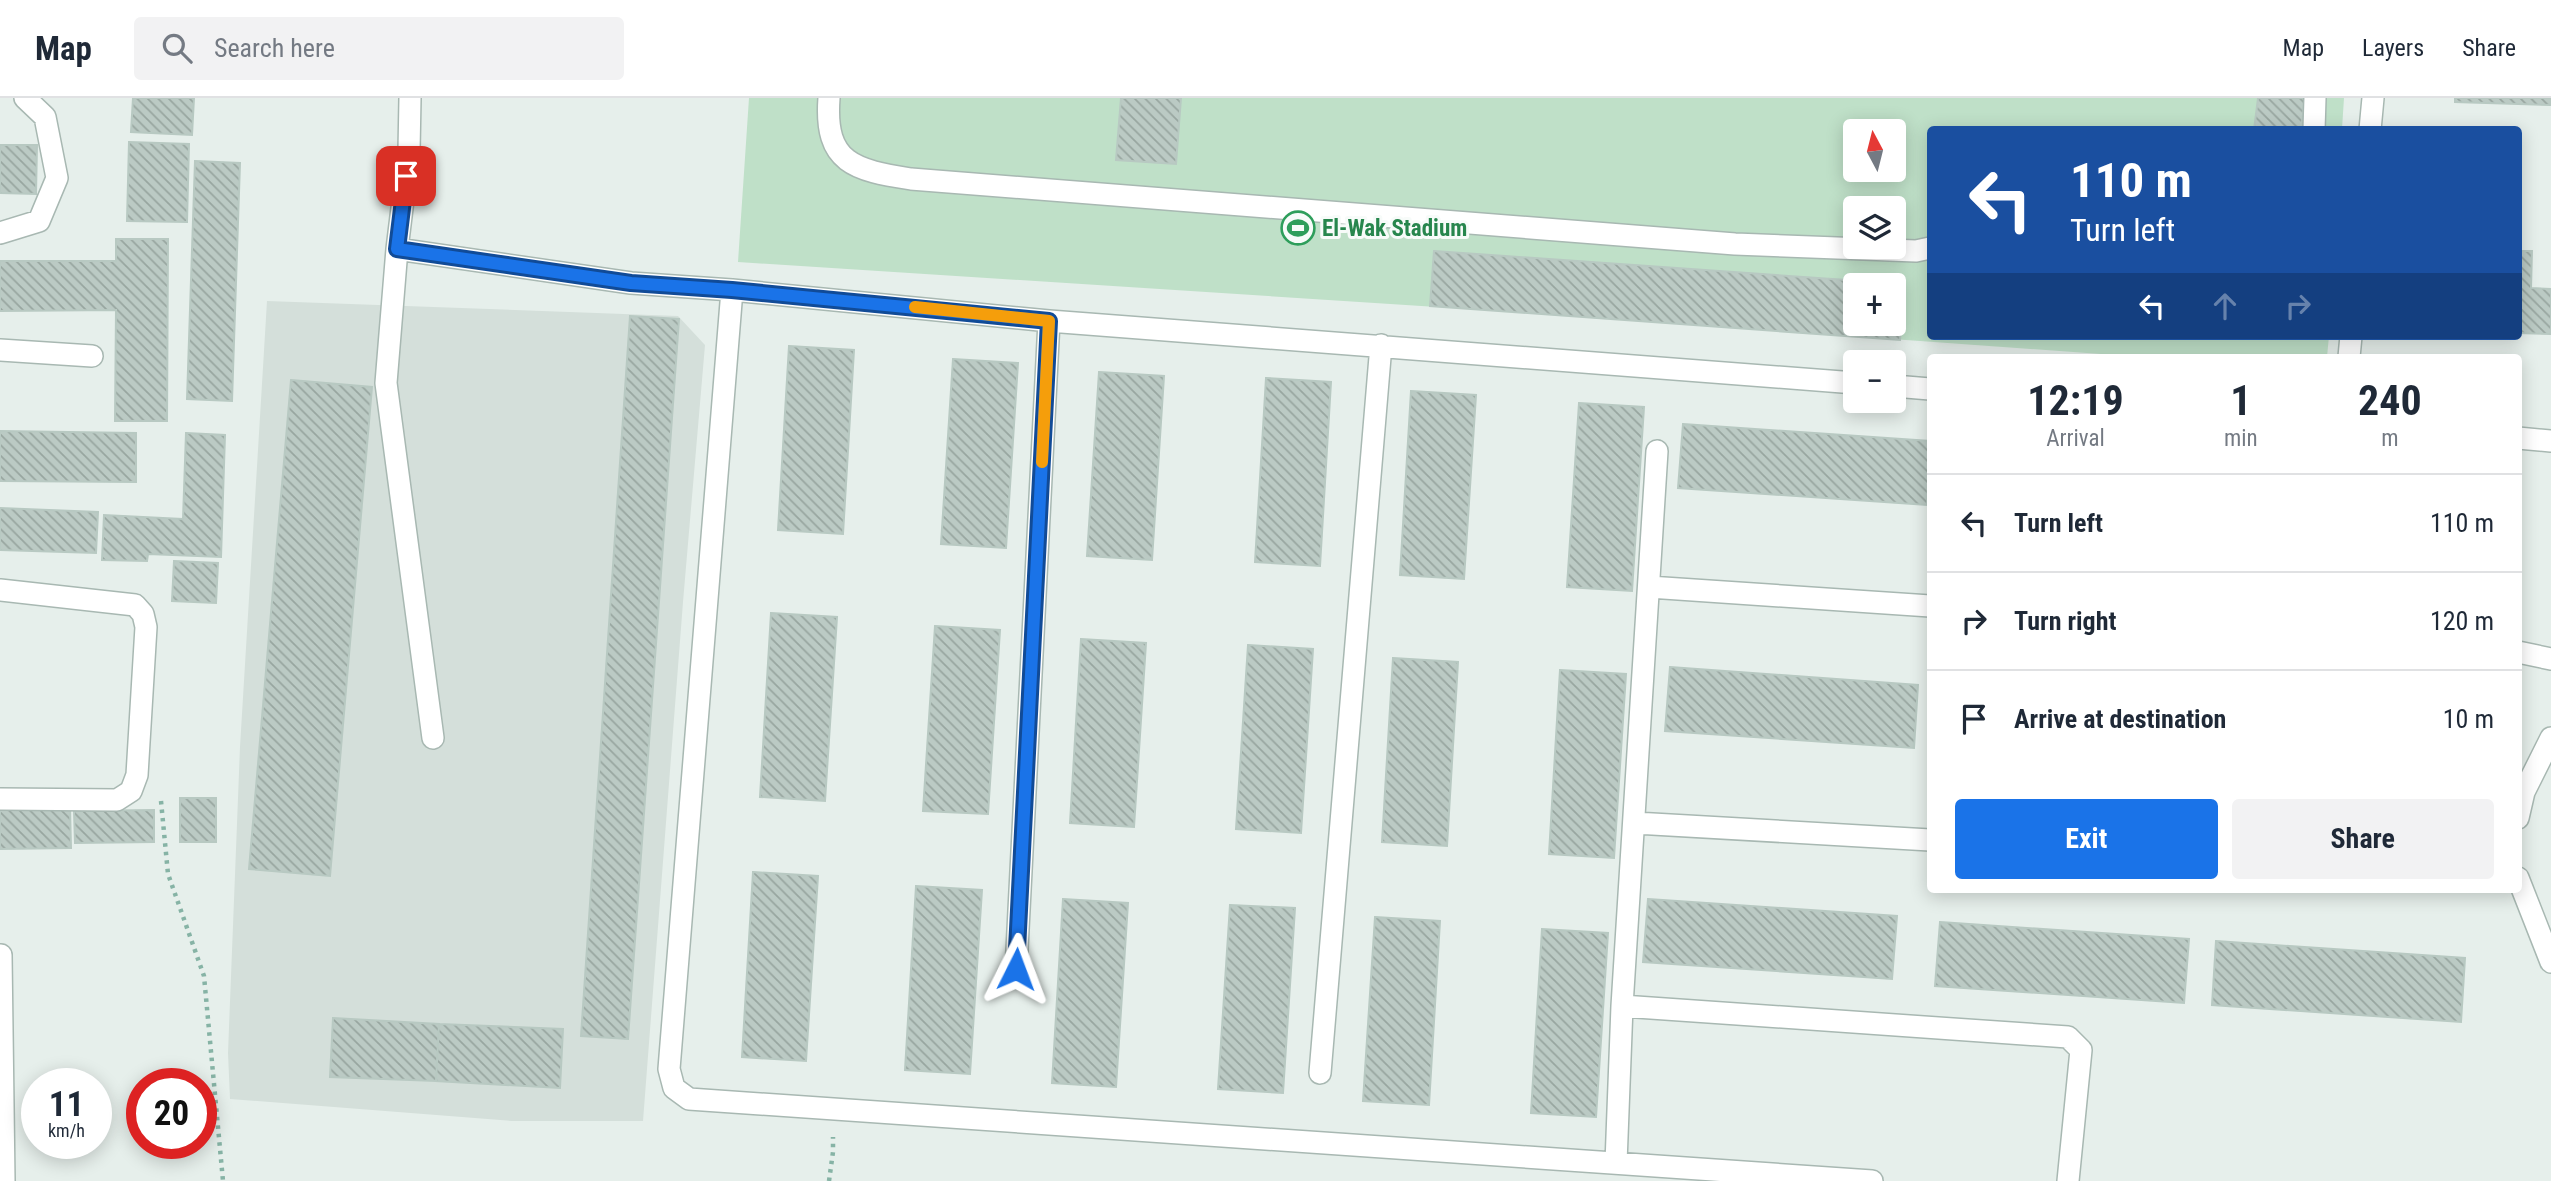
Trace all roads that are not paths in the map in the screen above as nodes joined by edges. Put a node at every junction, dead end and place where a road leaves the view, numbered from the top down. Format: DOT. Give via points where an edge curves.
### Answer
graph roads {
  1 [pos="25,98"];
  2 [pos="410,98"];
  3 [pos="829,98"];
  4 [pos="2315,98"];
  5 [pos="2372,98"];
  6 [pos="2314,126"];
  7 [pos="2370,126"];
  8 [pos="0,233"];
  9 [pos="397,249"];
  10 [pos="1927,249"];
  11 [pos="732,290"];
  12 [pos="1049,321"];
  13 [pos="1381,345"];
  14 [pos="0,351"];
  15 [pos="92,356"];
  16 [pos="1843,382"];
  17 [pos="1906,387"];
  18 [pos="1927,389"];
  19 [pos="2522,438"];
  20 [pos="2551,441"];
  21 [pos="1657,451"];
  22 [pos="1649,587"];
  23 [pos="0,590"];
  24 [pos="1927,606"];
  25 [pos="2522,653"];
  26 [pos="2551,659"];
  27 [pos="433,738"];
  28 [pos="2551,738"];
  29 [pos="0,799"];
  30 [pos="2522,801"];
  31 [pos="1635,823"];
  32 [pos="1927,840"];
  33 [pos="2522,888"];
  34 [pos="1,955"];
  35 [pos="2551,962"];
  36 [pos="1016,969"];
  37 [pos="1622,1006"];
  38 [pos="1320,1073"];
  39 [pos="1616,1163"];
  40 [pos="4,1181"];
  41 [pos="1872,1181"];
  42 [pos="2068,1181"];
  1 -- 8 [label="street" via="45,117 57,178 39,221"];
  2 -- 9 [label="street" via="410,151"];
  3 -- 10 [label="street" via="830,134 837,152 850,163 876,173 911,179 1735,244"];
  4 -- 6 [label="street"];
  5 -- 7 [label="street"];
  9 -- 11 [label="street" via="631,283"];
  9 -- 27 [label="street" via="386,383"];
  11 -- 12 [label="street"];
  11 -- 39 [label="street" via="669,1069 674,1088 689,1100"];
  12 -- 13 [label="street"];
  12 -- 36 [label="street"];
  13 -- 16 [label="street"];
  13 -- 38 [label="street"];
  14 -- 15 [label="street"];
  17 -- 18 [label="street"];
  19 -- 20 [label="street"];
  21 -- 22 [label="street"];
  22 -- 24 [label="street"];
  22 -- 31 [label="street"];
  23 -- 29 [label="street" via="135,605 146,627 137,775 131,791 117,800"];
  25 -- 26 [label="street"];
  28 -- 30 [label="street"];
  31 -- 32 [label="street"];
  31 -- 37 [label="street"];
  33 -- 35 [label="street"];
  34 -- 40 [label="street"];
  37 -- 39 [label="street"];
  37 -- 42 [label="street" via="2068,1037 2081,1050"];
  39 -- 41 [label="street"];
}
